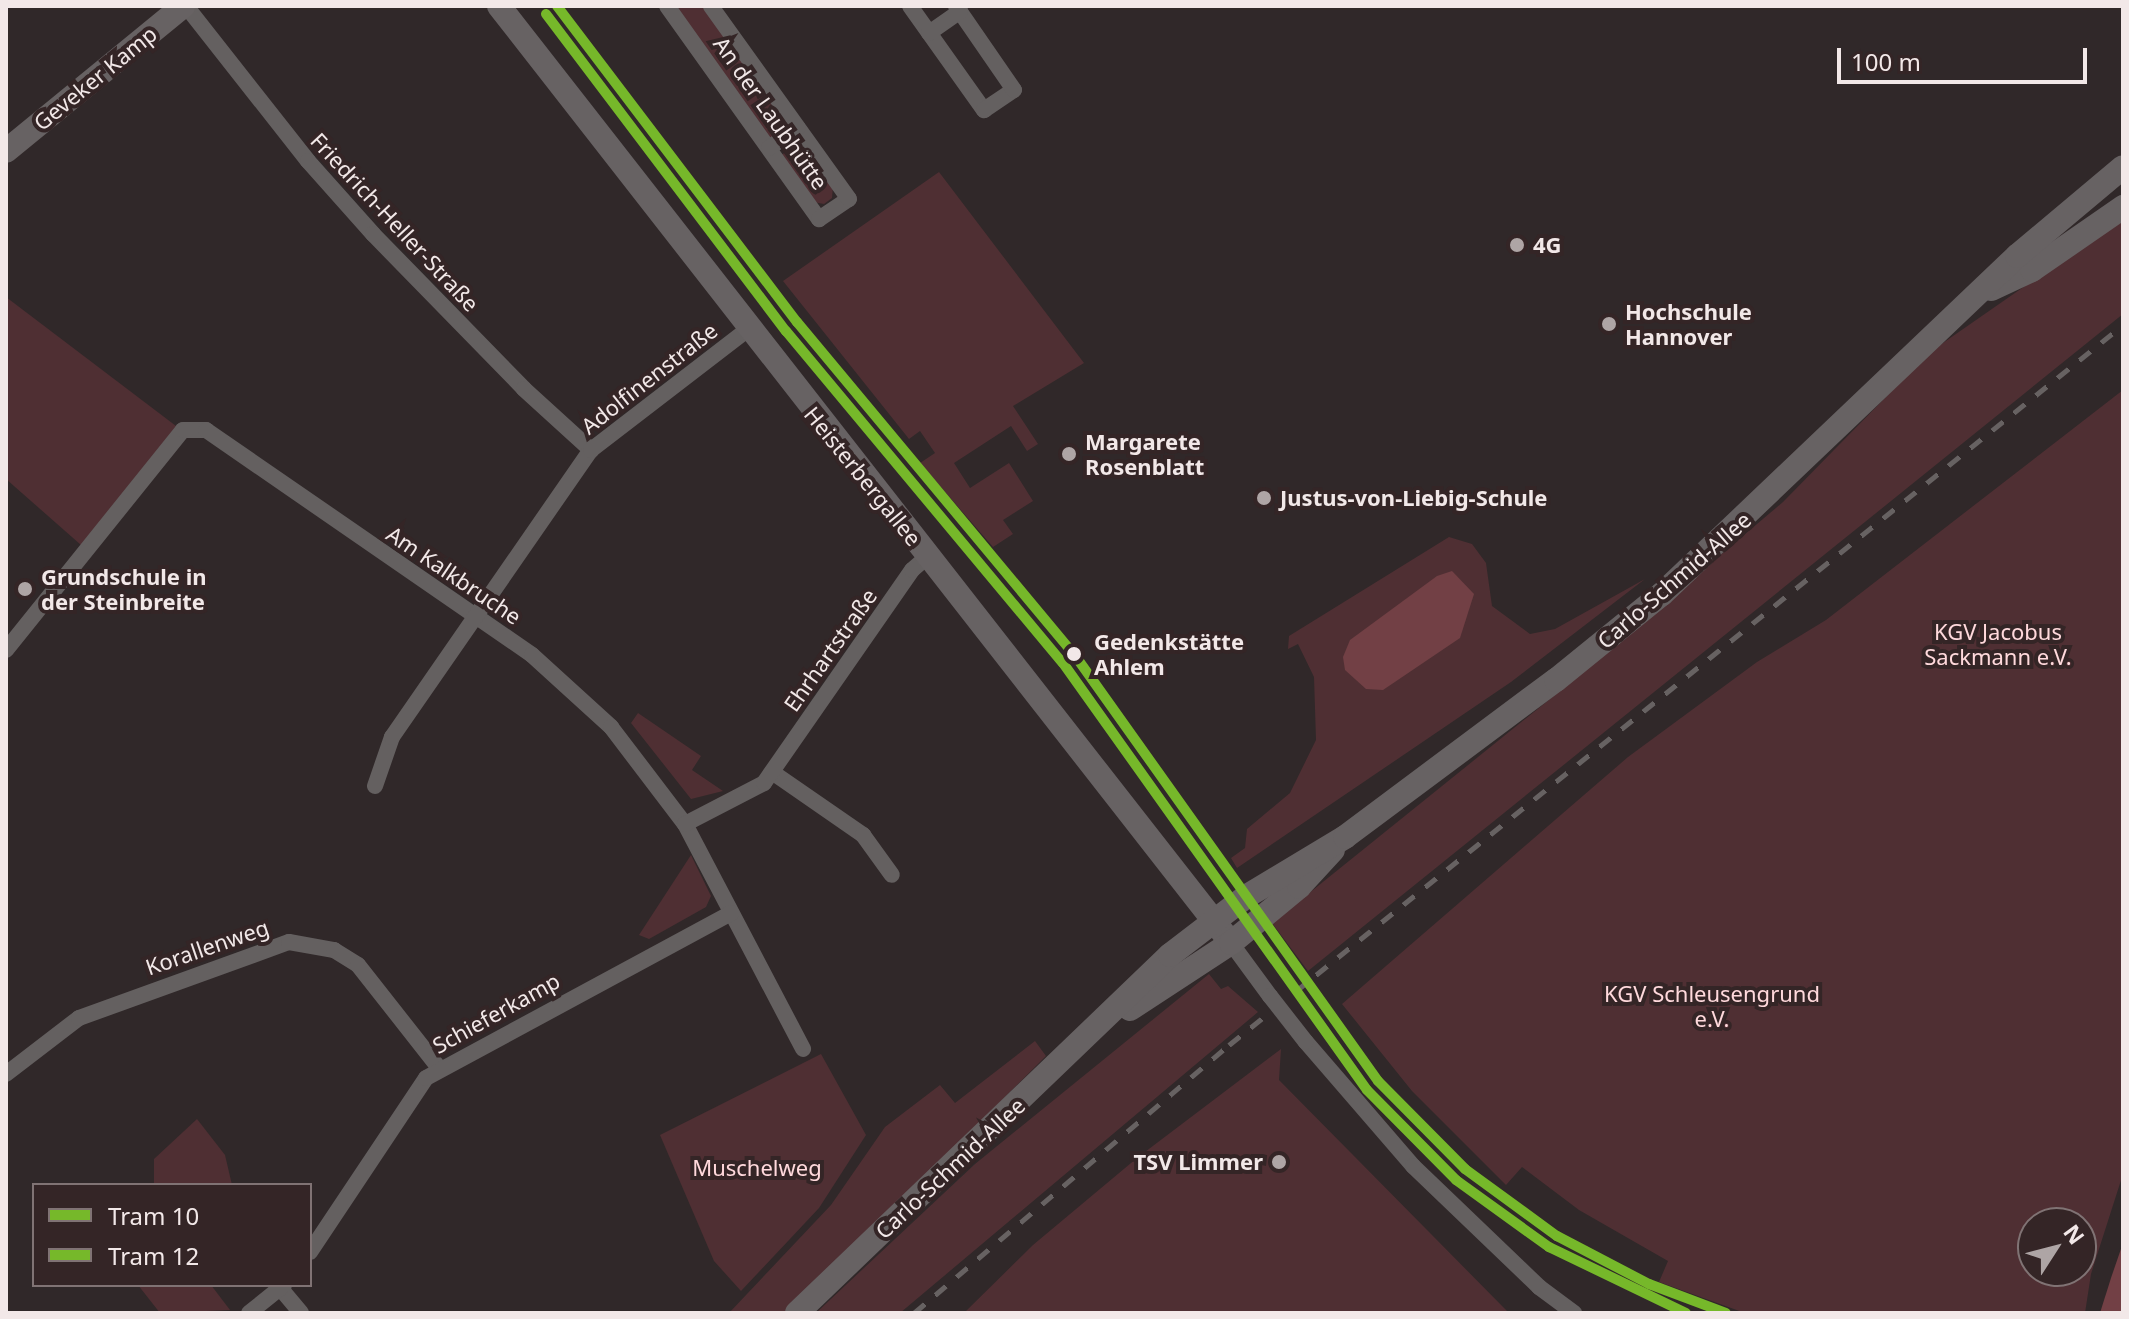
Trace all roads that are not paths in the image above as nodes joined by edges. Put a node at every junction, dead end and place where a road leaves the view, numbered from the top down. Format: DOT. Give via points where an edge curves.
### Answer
graph roads {
  1 [pos="185,6"];
  2 [pos="499,6"];
  3 [pos="667,6"];
  4 [pos="711,6"];
  5 [pos="910,6"];
  6 [pos="958,9"];
  7 [pos="929,33"];
  8 [pos="798,128"];
  9 [pos="769,148"];
  10 [pos="6,151"];
  11 [pos="2123,167"];
  12 [pos="2123,207"];
  13 [pos="1978,295"];
  14 [pos="747,330"];
  15 [pos="591,450"];
  16 [pos="928,556"];
  17 [pos="474,617"];
  18 [pos="6,650"];
  19 [pos="772,772"];
  20 [pos="375,786"];
  21 [pos="685,824"];
  22 [pos="1345,837"];
  23 [pos="892,875"];
  24 [pos="731,913"];
  25 [pos="1214,920"];
  26 [pos="1231,943"];
  27 [pos="1104,1024"];
  28 [pos="803,1049"];
  29 [pos="439,1068"];
  30 [pos="6,1074"];
  31 [pos="312,1249"];
  32 [pos="283,1287"];
  33 [pos="249,1313"];
  34 [pos="301,1313"];
  35 [pos="797,1313"];
  36 [pos="1574,1313"];
  1 -- 10 [label="main road, Geveker Kamp"];
  1 -- 15 [label="street, Friedrich-Heller-Straße" via="299,151 373,234"];
  2 -- 14 [label="main road, Heisterbergallee"];
  3 -- 9 [label="street, An der Laubhütte"];
  4 -- 8 [label="street, An der Laubhütte"];
  5 -- 7 [label="street"];
  6 -- 7 [label="street"];
  6 -- 7 [label="street" via="1014,90 984,110"];
  8 -- 9 [label="street"];
  8 -- 9 [label="street, An der Laubhütte" via="849,199 819,219"];
  11 -- 13 [label="main road, Carlo-Schmid-Allee"];
  12 -- 13 [label="main road, Carlo-Schmid-Allee" via="2032,270"];
  13 -- 22 [label="main road, Carlo-Schmid-Allee" via="1662,594"];
  14 -- 15 [label="street, Adolfinenstraße"];
  14 -- 16 [label="main road, Heisterbergallee"];
  15 -- 17 [label="street, Adolfinenstraße"];
  16 -- 19 [label="street, Ehrhartstraße" via="912,570"];
  16 -- 25 [label="main road, Heisterbergallee"];
  17 -- 18 [label="street, Am Kalkbruche" via="206,430 192,427 183,430"];
  17 -- 20 [label="street, Adolfinenstraße" via="392,737"];
  17 -- 21 [label="street, Am Kalkbruche" via="573,689 645,767"];
  19 -- 21 [label="street, Ehrhartstraße" via="748,793"];
  19 -- 23 [label="street" via="863,835"];
  21 -- 24 [label="street, Am Kalkbruche"];
  22 -- 25 [label="main road, Carlo-Schmid-Allee"];
  22 -- 26 [label="main road, Carlo-Schmid-Allee" via="1299,887"];
  24 -- 28 [label="street, Am Kalkbruche"];
  24 -- 29 [label="street, Schieferkamp"];
  25 -- 26 [label="main road, Heisterbergallee"];
  25 -- 27 [label="main road, Carlo-Schmid-Allee" via="1170,955"];
  26 -- 27 [label="main road, Carlo-Schmid-Allee"];
  26 -- 36 [label="street, bridge" via="1306,1042 1413,1166 1539,1287"];
  27 -- 35 [label="main road, Carlo-Schmid-Allee"];
  29 -- 30 [label="street, Korallenweg" via="358,965 334,950 289,942 79,1018"];
  29 -- 31 [label="street, Schieferkamp" via="402,1111"];
  32 -- 33 [label="street"];
  32 -- 34 [label="street"];
}
